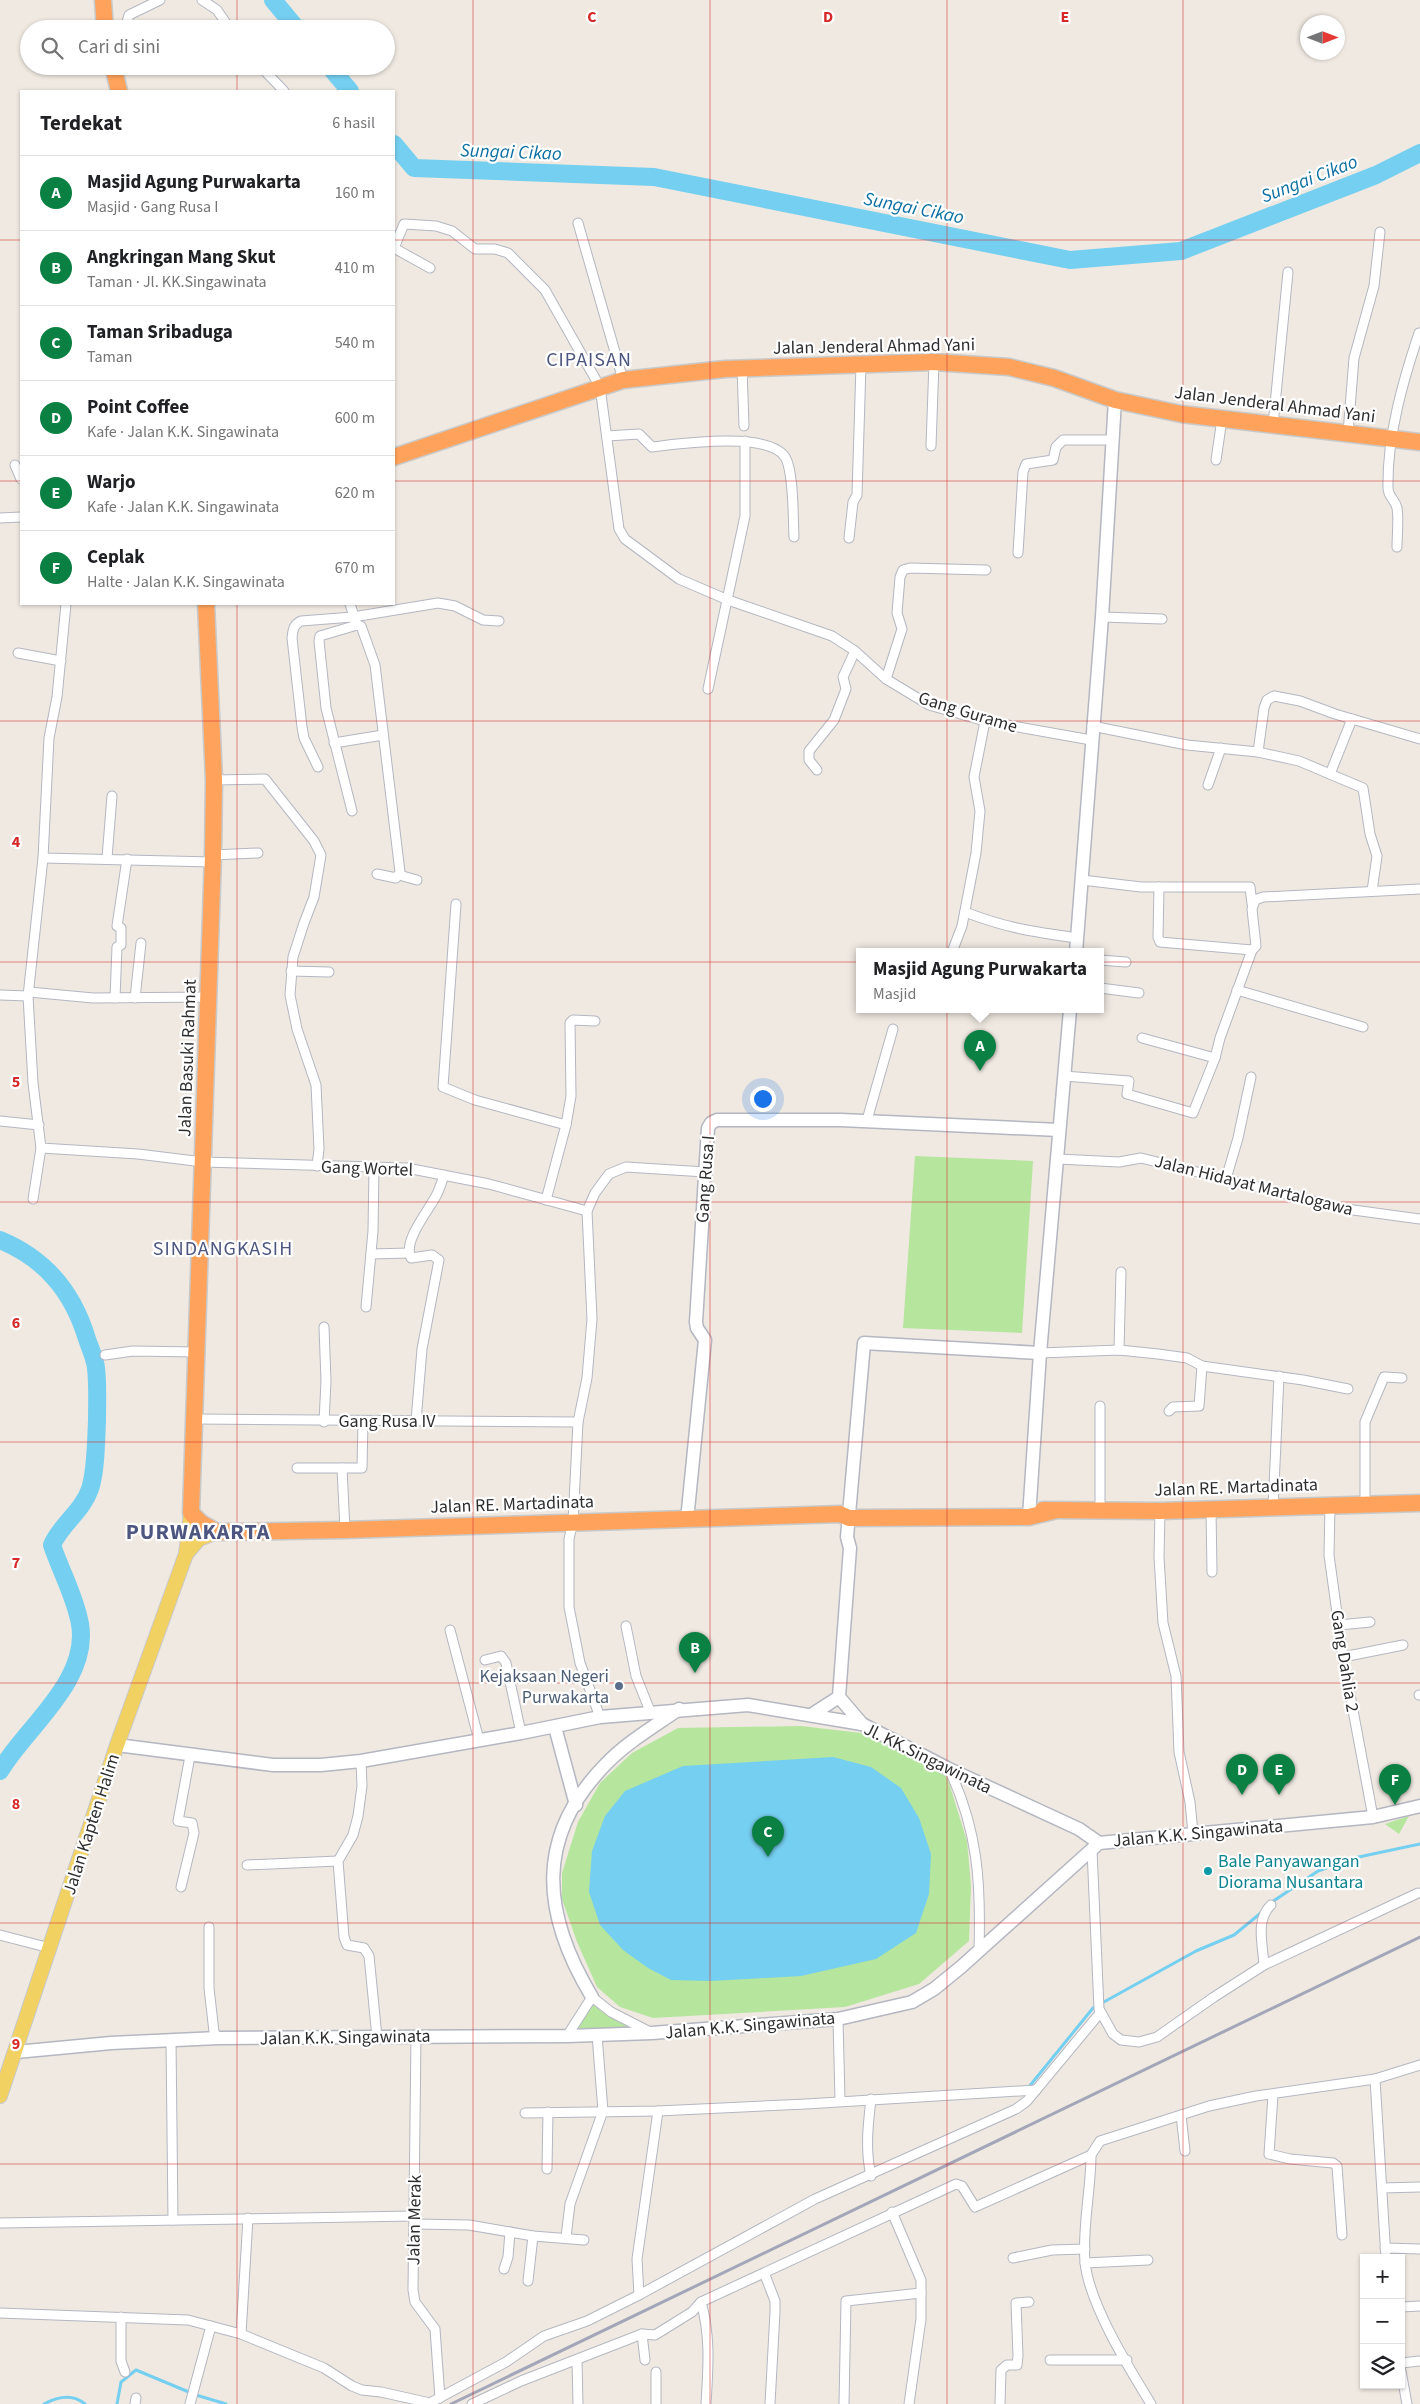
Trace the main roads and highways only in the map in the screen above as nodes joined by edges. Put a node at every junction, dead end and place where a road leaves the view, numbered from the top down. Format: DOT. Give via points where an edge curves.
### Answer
graph roads {
  1 [pos="92,0"];
  2 [pos="103,0"];
  3 [pos="101,20"];
  4 [pos="104,20"];
  5 [pos="1420,442"];
  6 [pos="395,457"];
  7 [pos="206,605"];
  8 [pos="1420,1503"];
  9 [pos="191,1513"];
  10 [pos="217,1532"];
  11 [pos="186,1554"];
  12 [pos="0,2096"];
  1 -- 3 [label="highway"];
  2 -- 4 [label="highway"];
  5 -- 6 [label="highway, Jalan Jenderal Ahmad Yani" via="1222,419 1115,400 1054,378 1009,367 934,362 742,368 623,380"];
  7 -- 9 [label="highway, Jalan Basuki Rahmat" via="214,780 213,859"];
  8 -- 10 [label="highway, Jalan RE. Martadinata" via="1160,1511 850,1514"];
  9 -- 10 [label="highway"];
  9 -- 11 [label="main road, Jalan Kapten Halim"];
  10 -- 11 [label="main road, Jalan Kapten Halim" via="199,1539"];
  11 -- 12 [label="main road, Jalan Kapten Halim" via="117,1746"];
}
